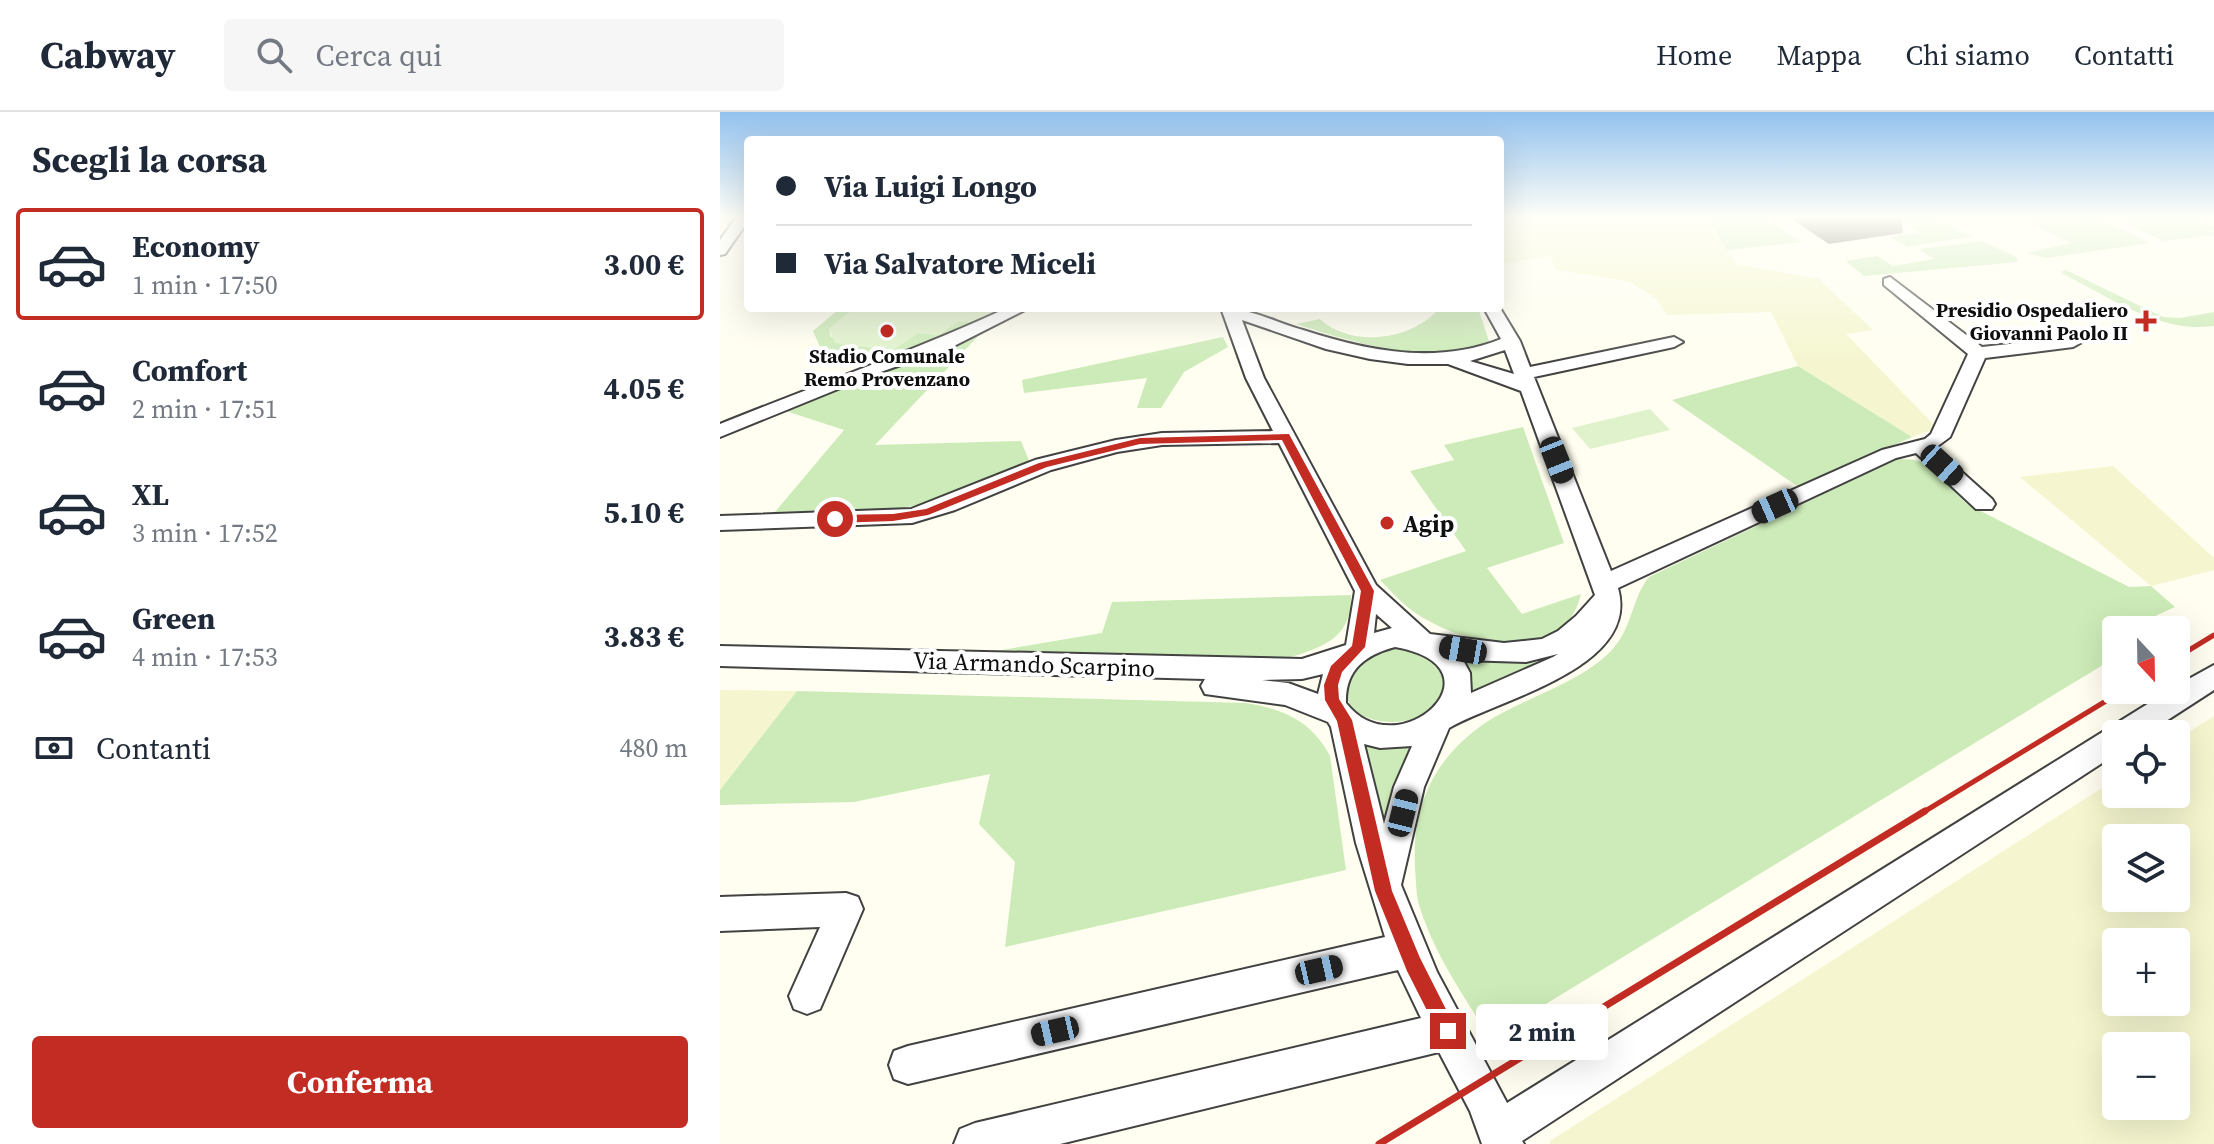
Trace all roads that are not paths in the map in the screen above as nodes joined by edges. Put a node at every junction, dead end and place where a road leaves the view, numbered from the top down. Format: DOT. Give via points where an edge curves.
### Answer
graph roads {
  1 [pos="1890,282"];
  2 [pos="1012,312"];
  3 [pos="1494,312"];
  4 [pos="1503,312"];
  5 [pos="1236,313"];
  6 [pos="1511,341"];
  7 [pos="1674,342"];
  8 [pos="2073,342"];
  9 [pos="1978,353"];
  10 [pos="1440,359"];
  11 [pos="1526,381"];
  12 [pos="720,431"];
  13 [pos="1286,437"];
  14 [pos="1920,446"];
  15 [pos="1984,504"];
  16 [pos="720,523"];
  17 [pos="1605,588"];
  18 [pos="1367,591"];
  19 [pos="1427,642"];
  20 [pos="1352,652"];
  21 [pos="720,656"];
  22 [pos="720,673"];
  23 [pos="2214,676"];
  24 [pos="1342,717"];
  25 [pos="1441,720"];
  26 [pos="2145,720"];
  27 [pos="2102,748"];
  28 [pos="1383,891"];
  29 [pos="720,914"];
  30 [pos="1407,950"];
  31 [pos="807,996"];
  32 [pos="1448,1031"];
  33 [pos="908,1065"];
  34 [pos="1501,1138"];
  35 [pos="975,1144"];
  1 -- 9 [label="street"];
  2 -- 12 [label="street"];
  3 -- 6 [label="street"];
  4 -- 6 [label="street"];
  5 -- 10 [label="street" via="1328,345"];
  5 -- 13 [label="street" via="1255,378"];
  6 -- 10 [label="street" via="1476,356"];
  6 -- 11 [label="street"];
  7 -- 11 [label="street"];
  8 -- 9 [label="street"];
  9 -- 14 [label="street" via="1940,437"];
  10 -- 11 [label="street"];
  11 -- 17 [label="street"];
  13 -- 16 [label="street" via="1128,444 1043,465 912,516"];
  13 -- 18 [label="street"];
  14 -- 15 [label="street"];
  14 -- 17 [label="street" via="1889,454"];
  17 -- 19 [label="street" via="1594,615 1548,648 1492,655"];
  17 -- 25 [label="street" via="1608,617 1587,648"];
  18 -- 19 [label="street"];
  18 -- 20 [label="street"];
  19 -- 20 [label="street" via="1382,639"];
  19 -- 25 [label="street" via="1448,656 1460,685 1457,701"];
  20 -- 21 [label="street, Via Armando Scarpino" via="1302,669 1270,670"];
  20 -- 24 [label="street" via="1331,685"];
  22 -- 24 [label="street, Via Armando Scarpino" via="1252,688 1288,694"];
  23 -- 26 [label="street"];
  24 -- 25 [label="street" via="1368,733 1398,737"];
  24 -- 28 [label="street"];
  25 -- 28 [label="street" via="1409,787"];
  27 -- 34 [label="street"];
  28 -- 30 [label="street"];
  29 -- 31 [label="street" via="846,909"];
  30 -- 32 [label="street"];
  30 -- 33 [label="street"];
  32 -- 34 [label="street"];
  32 -- 35 [label="street"];
}
